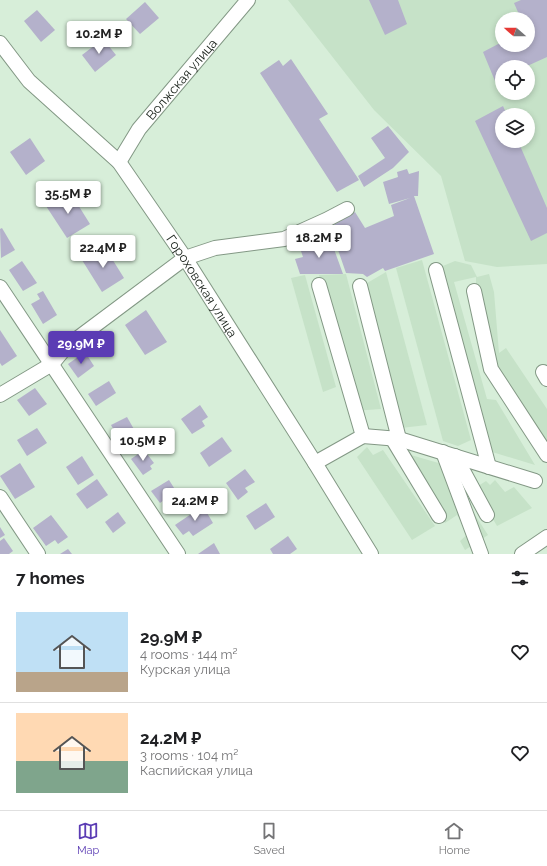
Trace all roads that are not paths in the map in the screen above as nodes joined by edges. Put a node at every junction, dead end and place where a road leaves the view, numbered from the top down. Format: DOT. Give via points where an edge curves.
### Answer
graph roads {
  1 [pos="248,0"];
  2 [pos="0,43"];
  3 [pos="119,162"];
  4 [pos="347,208"];
  5 [pos="185,258"];
  6 [pos="436,270"];
  7 [pos="319,285"];
  8 [pos="360,286"];
  9 [pos="0,287"];
  10 [pos="474,291"];
  11 [pos="52,364"];
  12 [pos="0,395"];
  13 [pos="363,436"];
  14 [pos="395,439"];
  15 [pos="449,454"];
  16 [pos="547,455"];
  17 [pos="315,463"];
  18 [pos="489,467"];
  19 [pos="535,481"];
  20 [pos="0,497"];
  21 [pos="487,515"];
  22 [pos="439,516"];
  23 [pos="547,537"];
  24 [pos="38,554"];
  25 [pos="178,554"];
  26 [pos="371,554"];
  27 [pos="482,554"];
  28 [pos="522,554"];
  1 -- 3 [label="street, Волжская улица" via="139,129"];
  2 -- 3 [label="street, Гороховская улица" via="29,80"];
  3 -- 5 [label="street, Гороховская улица"];
  4 -- 5 [label="street" via="284,239 214,248"];
  5 -- 11 [label="street" via="66,347"];
  5 -- 17 [label="street, Гороховская улица"];
  6 -- 18 [label="street"];
  7 -- 13 [label="street"];
  8 -- 14 [label="street"];
  9 -- 11 [label="street"];
  10 -- 16 [label="street" via="491,369"];
  11 -- 12 [label="street"];
  11 -- 25 [label="street"];
  13 -- 14 [label="street"];
  13 -- 17 [label="street"];
  14 -- 15 [label="street"];
  14 -- 22 [label="street"];
  15 -- 18 [label="street"];
  15 -- 21 [label="street"];
  15 -- 27 [label="street"];
  17 -- 26 [label="street, Гороховская улица"];
  18 -- 19 [label="street"];
  20 -- 24 [label="street"];
  23 -- 28 [label="street"];
}
